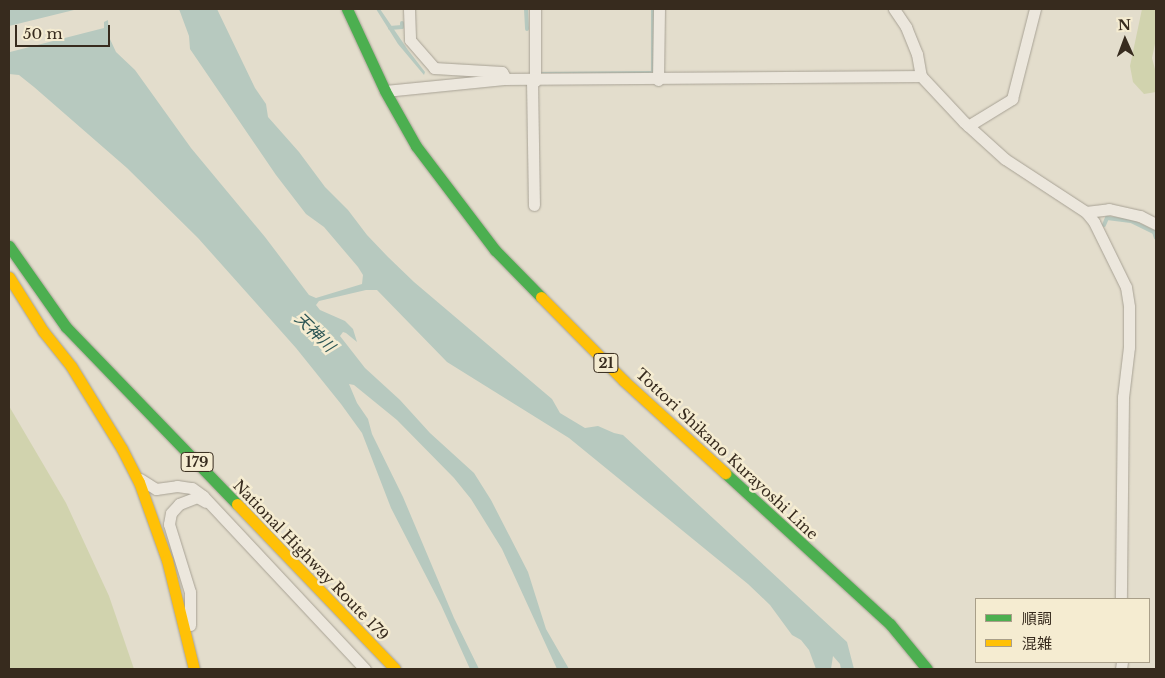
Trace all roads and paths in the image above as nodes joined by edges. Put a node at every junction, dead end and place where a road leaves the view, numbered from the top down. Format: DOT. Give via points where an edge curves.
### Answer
graph roads {
  1 [pos="347,9"];
  2 [pos="409,9"];
  3 [pos="535,9"];
  4 [pos="894,9"];
  5 [pos="1035,9"];
  6 [pos="661,10"];
  7 [pos="921,76"];
  8 [pos="506,80"];
  9 [pos="658,80"];
  10 [pos="534,81"];
  11 [pos="385,91"];
  12 [pos="968,126"];
  13 [pos="534,205"];
  14 [pos="1086,212"];
  15 [pos="1156,224"];
  16 [pos="9,246"];
  17 [pos="9,276"];
  18 [pos="135,474"];
  19 [pos="214,506"];
  20 [pos="1121,598"];
  21 [pos="191,651"];
  22 [pos="194,669"];
  23 [pos="365,669"];
  24 [pos="395,669"];
  25 [pos="927,669"];
  1 -- 11 [label="main road, Tottori Shikano Kurayoshi Line / 21"];
  2 -- 8 [label="street" via="410,40 434,68 502,72"];
  3 -- 10 [label="street"];
  4 -- 7 [label="street" via="906,26"];
  5 -- 12 [label="street" via="1012,99"];
  6 -- 9 [label="street"];
  7 -- 9 [label="street"];
  7 -- 12 [label="street"];
  8 -- 10 [label="street"];
  8 -- 11 [label="street"];
  9 -- 10 [label="street"];
  10 -- 13 [label="street"];
  11 -- 25 [label="main road, Tottori Shikano Kurayoshi Line / 21" via="416,146 502,257 624,381 890,624"];
  12 -- 14 [label="street" via="1005,159"];
  14 -- 15 [label="street" via="1109,209 1140,216"];
  14 -- 20 [label="street" via="1122,279 1129,307 1124,397"];
  16 -- 24 [label="main road, National Highway Route 179 / 179" via="66,327"];
  17 -- 18 [label="main road" via="43,331 71,366"];
  18 -- 19 [label="street" via="156,489 192,488"];
  18 -- 21 [label="main road" via="153,517"];
  19 -- 21 [label="street" via="198,497 190,499 171,513 169,524 190,592"];
  19 -- 23 [label="street"];
  21 -- 22 [label="main road"];
}
